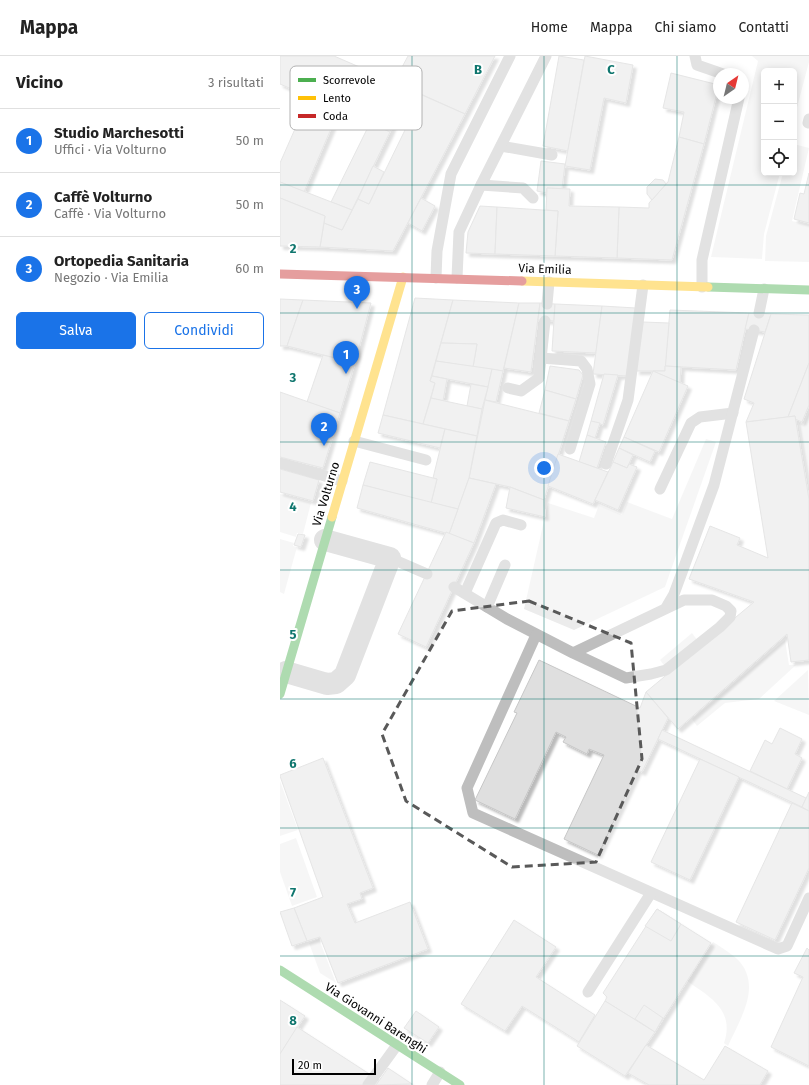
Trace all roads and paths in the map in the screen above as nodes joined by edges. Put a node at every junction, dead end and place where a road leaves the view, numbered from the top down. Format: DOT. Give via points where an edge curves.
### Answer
graph roads {
  1 [pos="510,56"];
  2 [pos="546,56"];
  3 [pos="695,56"];
  4 [pos="713,71"];
  5 [pos="738,104"];
  6 [pos="501,146"];
  7 [pos="552,155"];
  8 [pos="480,185"];
  9 [pos="533,198"];
  10 [pos="280,274"];
  11 [pos="403,277"];
  12 [pos="436,278"];
  13 [pos="457,278"];
  14 [pos="549,282"];
  15 [pos="643,285"];
  16 [pos="702,287"];
  17 [pos="764,289"];
  18 [pos="809,290"];
  19 [pos="547,304"];
  20 [pos="759,313"];
  21 [pos="545,321"];
  22 [pos="754,330"];
  23 [pos="541,358"];
  24 [pos="508,388"];
  25 [pos="732,413"];
  26 [pos="354,441"];
  27 [pos="570,449"];
  28 [pos="426,460"];
  29 [pos="280,463"];
  30 [pos="606,464"];
  31 [pos="342,481"];
  32 [pos="660,489"];
  33 [pos="521,525"];
  34 [pos="325,540"];
  35 [pos="390,558"];
  36 [pos="505,565"];
  37 [pos="427,574"];
  38 [pos="454,587"];
  39 [pos="465,593"];
  40 [pos="667,606"];
  41 [pos="487,607"];
  42 [pos="536,635"];
  43 [pos="573,652"];
  44 [pos="283,671"];
  45 [pos="280,694"];
  46 [pos="651,893"];
  47 [pos="809,898"];
  48 [pos="282,975"];
  49 [pos="588,992"];
  50 [pos="397,1045"];
  51 [pos="440,1072"];
  52 [pos="368,1085"];
  53 [pos="432,1085"];
  54 [pos="460,1085"];
  1 -- 12 [label="lane" via="451,174 437,251"];
  2 -- 6 [label="lane"];
  3 -- 4 [label="lane" via="697,65"];
  5 -- 16 [label="lane" via="702,260"];
  6 -- 7 [label="lane"];
  6 -- 8 [label="lane"];
  8 -- 9 [label="lane" via="523,188"];
  8 -- 13 [label="lane" via="459,232"];
  10 -- 11 [label="street, Via Emilia"];
  11 -- 12 [label="street, Via Emilia"];
  11 -- 26 [label="street, Via Volturno"];
  12 -- 13 [label="street, Via Emilia"];
  13 -- 14 [label="street, Via Emilia"];
  14 -- 15 [label="street, Via Emilia"];
  14 -- 19 [label="lane"];
  15 -- 16 [label="street, Via Emilia"];
  15 -- 30 [label="lane" via="628,400"];
  16 -- 17 [label="street, Via Emilia"];
  17 -- 18 [label="street, Via Emilia"];
  17 -- 20 [label="lane"];
  21 -- 23 [label="lane"];
  22 -- 25 [label="lane"];
  23 -- 24 [label="lane" via="539,378 521,391"];
  23 -- 27 [label="lane" via="581,361 587,369 590,384"];
  25 -- 32 [label="lane" via="700,417 691,423"];
  25 -- 40 [label="lane" via="714,485 674,594"];
  26 -- 28 [label="lane"];
  26 -- 31 [label="street, Via Volturno"];
  29 -- 31 [label="lane"];
  31 -- 34 [label="street, Via Volturno"];
  33 -- 39 [label="lane" via="503,520 496,523"];
  34 -- 35 [label="street"];
  34 -- 44 [label="street, Via Volturno"];
  35 -- 37 [label="lane"];
  35 -- 44 [label="street" via="346,675 336,683 327,684"];
  36 -- 41 [label="lane"];
  38 -- 39 [label="lane"];
  39 -- 41 [label="lane"];
  40 -- 43 [label="lane"];
  40 -- 43 [label="lane" via="684,600 712,600 731,611 730,617 714,632 666,670 651,674 626,678"];
  41 -- 42 [label="lane"];
  42 -- 43 [label="lane"];
  42 -- 46 [label="lane" via="467,788 473,813"];
  44 -- 45 [label="street, Via Volturno"];
  46 -- 47 [label="lane" via="778,949 787,946"];
  46 -- 49 [label="lane"];
  48 -- 50 [label="street, Via Giovanni Barenghi"];
  50 -- 51 [label="street, Via Giovanni Barenghi"];
  50 -- 52 [label="lane"];
  51 -- 53 [label="lane"];
  51 -- 54 [label="street, Via Giovanni Barenghi"];
}
